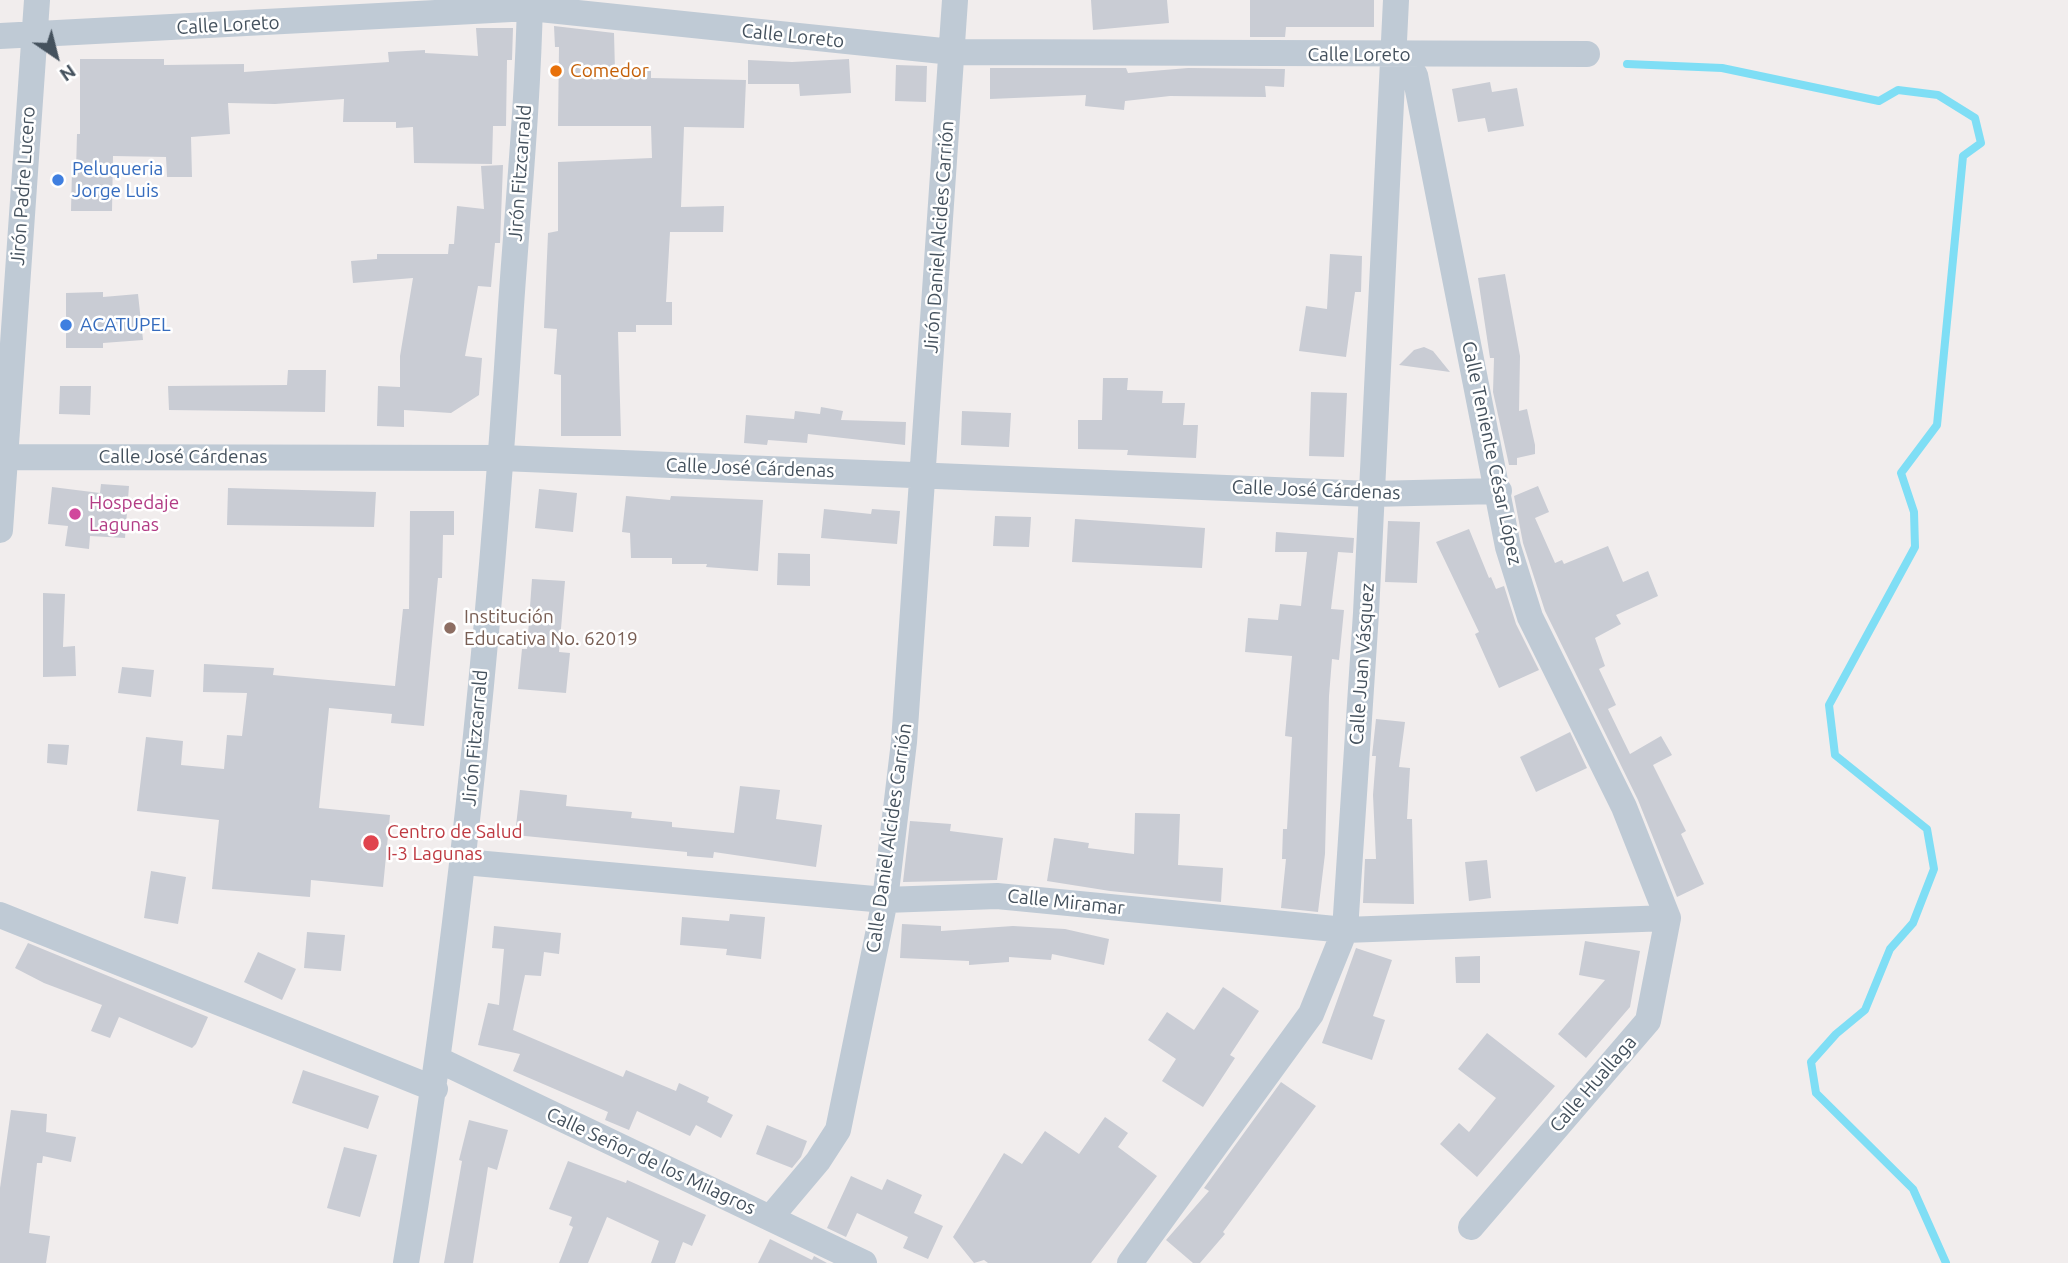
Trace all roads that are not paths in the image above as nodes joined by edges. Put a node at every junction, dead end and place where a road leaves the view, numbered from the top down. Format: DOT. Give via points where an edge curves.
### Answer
graph roads {
  1 [pos="37,0"];
  2 [pos="955,0"];
  3 [pos="1396,0"];
  4 [pos="530,4"];
  5 [pos="0,36"];
  6 [pos="34,36"];
  7 [pos="951,52"];
  8 [pos="1587,54"];
  9 [pos="1392,56"];
  10 [pos="2,457"];
  11 [pos="502,458"];
  12 [pos="924,475"];
  13 [pos="1499,491"];
  14 [pos="1371,494"];
  15 [pos="0,530"];
  16 [pos="464,862"];
  17 [pos="885,900"];
  18 [pos="0,915"];
  19 [pos="1668,918"];
  20 [pos="1345,930"];
  21 [pos="439,1060"];
  22 [pos="435,1089"];
  23 [pos="770,1218"];
  24 [pos="1471,1227"];
  25 [pos="406,1263"];
  26 [pos="864,1263"];
  27 [pos="1130,1263"];
  1 -- 6 [label="street, Jirón Padre Lucero"];
  2 -- 7 [label="street, Jirón Daniel Alcides Carrión"];
  3 -- 9 [label="street, Calle Juan Vásquez"];
  4 -- 6 [label="street, Calle Loreto"];
  4 -- 7 [label="street, Calle Loreto"];
  4 -- 11 [label="street, Jirón Fitzcarrald"];
  5 -- 6 [label="street, Calle Loreto"];
  6 -- 10 [label="street, Jirón Padre Lucero"];
  7 -- 9 [label="street, Calle Loreto"];
  7 -- 12 [label="street, Jirón Daniel Alcides Carrión"];
  8 -- 9 [label="street, Calle Loreto"];
  9 -- 13 [label="street, Calle Teniente César López" via="1415,75"];
  9 -- 14 [label="street, Calle Juan Vásquez"];
  10 -- 11 [label="street, Calle José Cárdenas"];
  10 -- 15 [label="street, Jirón Padre Lucero"];
  11 -- 12 [label="street, Calle José Cárdenas"];
  11 -- 16 [label="street, Jirón Fitzcarrald"];
  12 -- 14 [label="street, Calle José Cárdenas"];
  12 -- 17 [label="street, Calle Daniel Alcides Carrión" via="904,742"];
  13 -- 14 [label="street, Calle José Cárdenas"];
  13 -- 19 [label="street, Calle Teniente César López" via="1508,547 1530,617 1624,807"];
  14 -- 20 [label="street, Calle Juan Vásquez"];
  16 -- 17 [label="street, Calle Miramar"];
  16 -- 21 [label="street, Jirón Fitzcarrald"];
  17 -- 20 [label="street, Calle Miramar" via="997,895"];
  17 -- 23 [label="street, Calle Daniel Alcides Carrión" via="838,1130"];
  18 -- 22 [label="street"];
  19 -- 20 [label="street, Calle Miramar"];
  19 -- 24 [label="street, Calle Huallaga" via="1647,1021"];
  20 -- 27 [label="street, Calle Juan Vásquez" via="1311,1014"];
  21 -- 22 [label="street, Jirón Fitzcarrald"];
  21 -- 23 [label="street, Calle Señor de los Milagros"];
  22 -- 25 [label="street, Jirón Fitzcarrald"];
  23 -- 26 [label="street, Calle Señor de los Milagros"];
}
